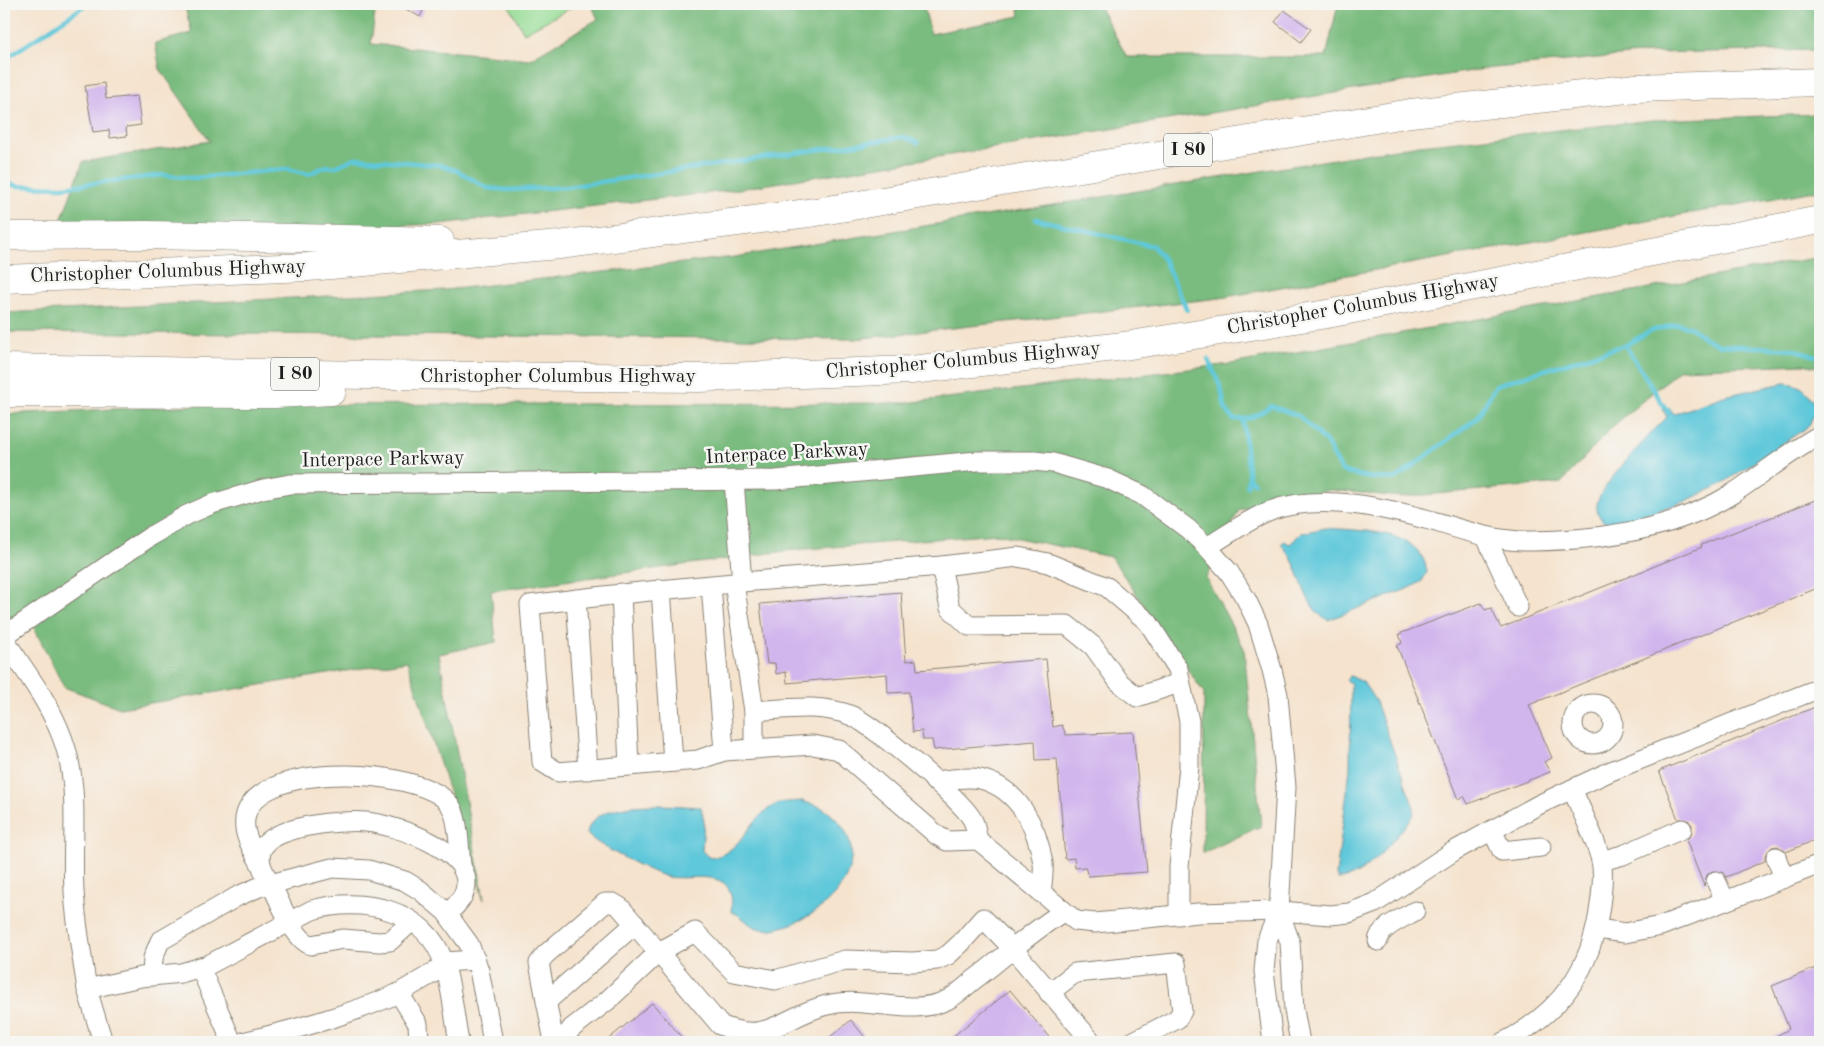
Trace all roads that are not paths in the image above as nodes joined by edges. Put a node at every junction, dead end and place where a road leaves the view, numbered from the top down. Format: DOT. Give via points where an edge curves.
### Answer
graph roads {
  1 [pos="1820,82"];
  2 [pos="1820,220"];
  3 [pos="4,236"];
  4 [pos="559,245"];
  5 [pos="4,278"];
  6 [pos="4,368"];
  7 [pos="586,376"];
  8 [pos="4,393"];
  9 [pos="1820,435"];
  10 [pos="734,481"];
  11 [pos="1486,537"];
  12 [pos="1207,547"];
  13 [pos="942,566"];
  14 [pos="738,582"];
  15 [pos="711,585"];
  16 [pos="661,590"];
  17 [pos="621,593"];
  18 [pos="576,599"];
  19 [pos="1518,607"];
  20 [pos="4,638"];
  21 [pos="1181,685"];
  22 [pos="1820,688"];
  23 [pos="754,711"];
  24 [pos="1600,743"];
  25 [pos="754,748"];
  26 [pos="724,751"];
  27 [pos="673,762"];
  28 [pos="629,766"];
  29 [pos="588,770"];
  30 [pos="1611,771"];
  31 [pos="934,781"];
  32 [pos="1572,789"];
  33 [pos="1682,829"];
  34 [pos="1492,830"];
  35 [pos="978,840"];
  36 [pos="1541,847"];
  37 [pos="1776,857"];
  38 [pos="1601,861"];
  39 [pos="260,863"];
  40 [pos="461,864"];
  41 [pos="1820,864"];
  42 [pos="1784,878"];
  43 [pos="1716,881"];
  44 [pos="271,884"];
  45 [pos="1042,893"];
  46 [pos="1725,901"];
  47 [pos="1279,910"];
  48 [pos="1416,911"];
  49 [pos="1062,912"];
  50 [pos="448,914"];
  51 [pos="1179,914"];
  52 [pos="290,921"];
  53 [pos="411,922"];
  54 [pos="635,924"];
  55 [pos="1597,929"];
  56 [pos="1378,941"];
  57 [pos="1014,950"];
  58 [pos="660,952"];
  59 [pos="476,960"];
  60 [pos="444,962"];
  61 [pos="200,967"];
  62 [pos="152,976"];
  63 [pos="87,989"];
  64 [pos="1049,992"];
  65 [pos="399,993"];
  66 [pos="546,1002"];
  67 [pos="312,1034"];
  68 [pos="103,1042"];
  69 [pos="234,1042"];
  70 [pos="419,1042"];
  71 [pos="459,1042"];
  72 [pos="493,1042"];
  73 [pos="554,1042"];
  74 [pos="561,1042"];
  75 [pos="1092,1042"];
  76 [pos="1132,1042"];
  77 [pos="1273,1042"];
  78 [pos="1300,1042"];
  79 [pos="1504,1042"];
  1 -- 4 [label="highway, Christopher Columbus Highway / I 80" via="1636,88 1411,113 816,212"];
  2 -- 7 [label="highway, Christopher Columbus Highway / I 80" via="1383,304 1124,346 911,370 699,378"];
  3 -- 4 [label="highway" via="338,237"];
  4 -- 5 [label="highway, Christopher Columbus Highway / I 80" via="308,267"];
  6 -- 7 [label="highway, Christopher Columbus Highway / I 80"];
  7 -- 8 [label="highway" via="275,394"];
  9 -- 11 [label="street" via="1732,495 1642,529 1530,542"];
  10 -- 12 [label="street, Interpace Parkway" via="976,461 1044,462 1125,485"];
  10 -- 14 [label="street"];
  10 -- 20 [label="street, Interpace Parkway" via="314,482 263,489 212,504 151,536"];
  11 -- 12 [label="street" via="1402,513 1336,503 1274,510"];
  11 -- 19 [label="street"];
  12 -- 47 [label="street, Interpace Parkway" via="1229,572 1250,607 1267,652 1278,695 1286,787"];
  13 -- 14 [label="street"];
  13 -- 21 [label="street" via="1018,557 1048,563 1107,587 1148,622 1178,669"];
  13 -- 21 [label="street" via="950,608 969,626 1067,625 1093,646 1118,681 1137,697"];
  14 -- 15 [label="street"];
  14 -- 23 [label="street"];
  15 -- 16 [label="street"];
  15 -- 26 [label="street"];
  16 -- 17 [label="street"];
  16 -- 27 [label="street"];
  17 -- 18 [label="street"];
  17 -- 28 [label="street"];
  18 -- 29 [label="street"];
  18 -- 29 [label="street" via="530,605 542,762 558,772"];
  20 -- 63 [label="street" via="52,714 63,738 71,774 74,890"];
  21 -- 51 [label="street" via="1190,721 1179,867"];
  22 -- 30 [label="street"];
  23 -- 25 [label="street"];
  23 -- 31 [label="street" via="817,708 852,716 892,743"];
  24 -- 30 [label="street"];
  25 -- 26 [label="street"];
  25 -- 35 [label="street" via="812,745 839,750 938,836 947,841"];
  26 -- 27 [label="street" via="698,760"];
  27 -- 28 [label="street"];
  28 -- 29 [label="street"];
  30 -- 32 [label="street"];
  31 -- 35 [label="street" via="973,820"];
  31 -- 45 [label="street" via="979,779 997,786 1023,806 1043,864"];
  32 -- 34 [label="street"];
  32 -- 38 [label="street"];
  33 -- 38 [label="street" via="1623,855"];
  34 -- 36 [label="street" via="1502,850"];
  34 -- 47 [label="street" via="1375,903 1357,910 1331,915"];
  35 -- 45 [label="street"];
  37 -- 42 [label="street"];
  38 -- 55 [label="street"];
  39 -- 40 [label="street" via="264,845 271,839 314,825 367,822 398,830 448,852"];
  39 -- 40 [label="street" via="244,828 252,802 272,787 293,780 332,775 366,776 410,784 442,797 454,814"];
  39 -- 44 [label="street"];
  40 -- 50 [label="street" via="465,890"];
  41 -- 42 [label="street"];
  42 -- 46 [label="street"];
  43 -- 46 [label="street"];
  44 -- 50 [label="street" via="332,868 369,870 405,881 432,898"];
  44 -- 52 [label="street"];
  44 -- 62 [label="street" via="238,896 160,941 153,958"];
  45 -- 49 [label="street"];
  46 -- 55 [label="street" via="1661,926 1624,934"];
  47 -- 51 [label="street"];
  47 -- 77 [label="street, Interpace Parkway" via="1267,940 1264,970"];
  47 -- 78 [label="street, Interpace Parkway" via="1290,942 1294,1010"];
  48 -- 56 [label="street" via="1383,930"];
  49 -- 51 [label="street" via="1076,920 1095,923"];
  49 -- 57 [label="street"];
  50 -- 59 [label="street"];
  52 -- 53 [label="street" via="331,904 355,903 400,913"];
  52 -- 53 [label="street" via="301,940 311,945 343,939 390,941"];
  52 -- 61 [label="street"];
  53 -- 60 [label="street" via="422,930"];
  54 -- 58 [label="street"];
  54 -- 66 [label="street"];
  54 -- 66 [label="street" via="620,907 605,903 545,954 539,963"];
  55 -- 79 [label="street" via="1578,976 1560,999 1522,1033"];
  57 -- 58 [label="street" via="984,918 954,949 936,960 845,960 775,980 734,972 695,932"];
  57 -- 58 [label="street" via="949,999 936,1004 919,1008 863,1002 827,1005 762,1041 740,1038 720,1025"];
  57 -- 64 [label="street"];
  58 -- 74 [label="street" via="572,1028"];
  59 -- 60 [label="street"];
  59 -- 72 [label="street"];
  60 -- 65 [label="street" via="435,972"];
  60 -- 71 [label="street"];
  61 -- 62 [label="street" via="182,973"];
  61 -- 69 [label="street"];
  62 -- 63 [label="street"];
  63 -- 68 [label="street"];
  64 -- 75 [label="street"];
  64 -- 76 [label="street" via="1075,973 1176,963 1182,1011 1177,1019"];
  65 -- 67 [label="street"];
  65 -- 70 [label="street" via="418,1024"];
  66 -- 73 [label="street"];
  67 -- 69 [label="street"];
}
